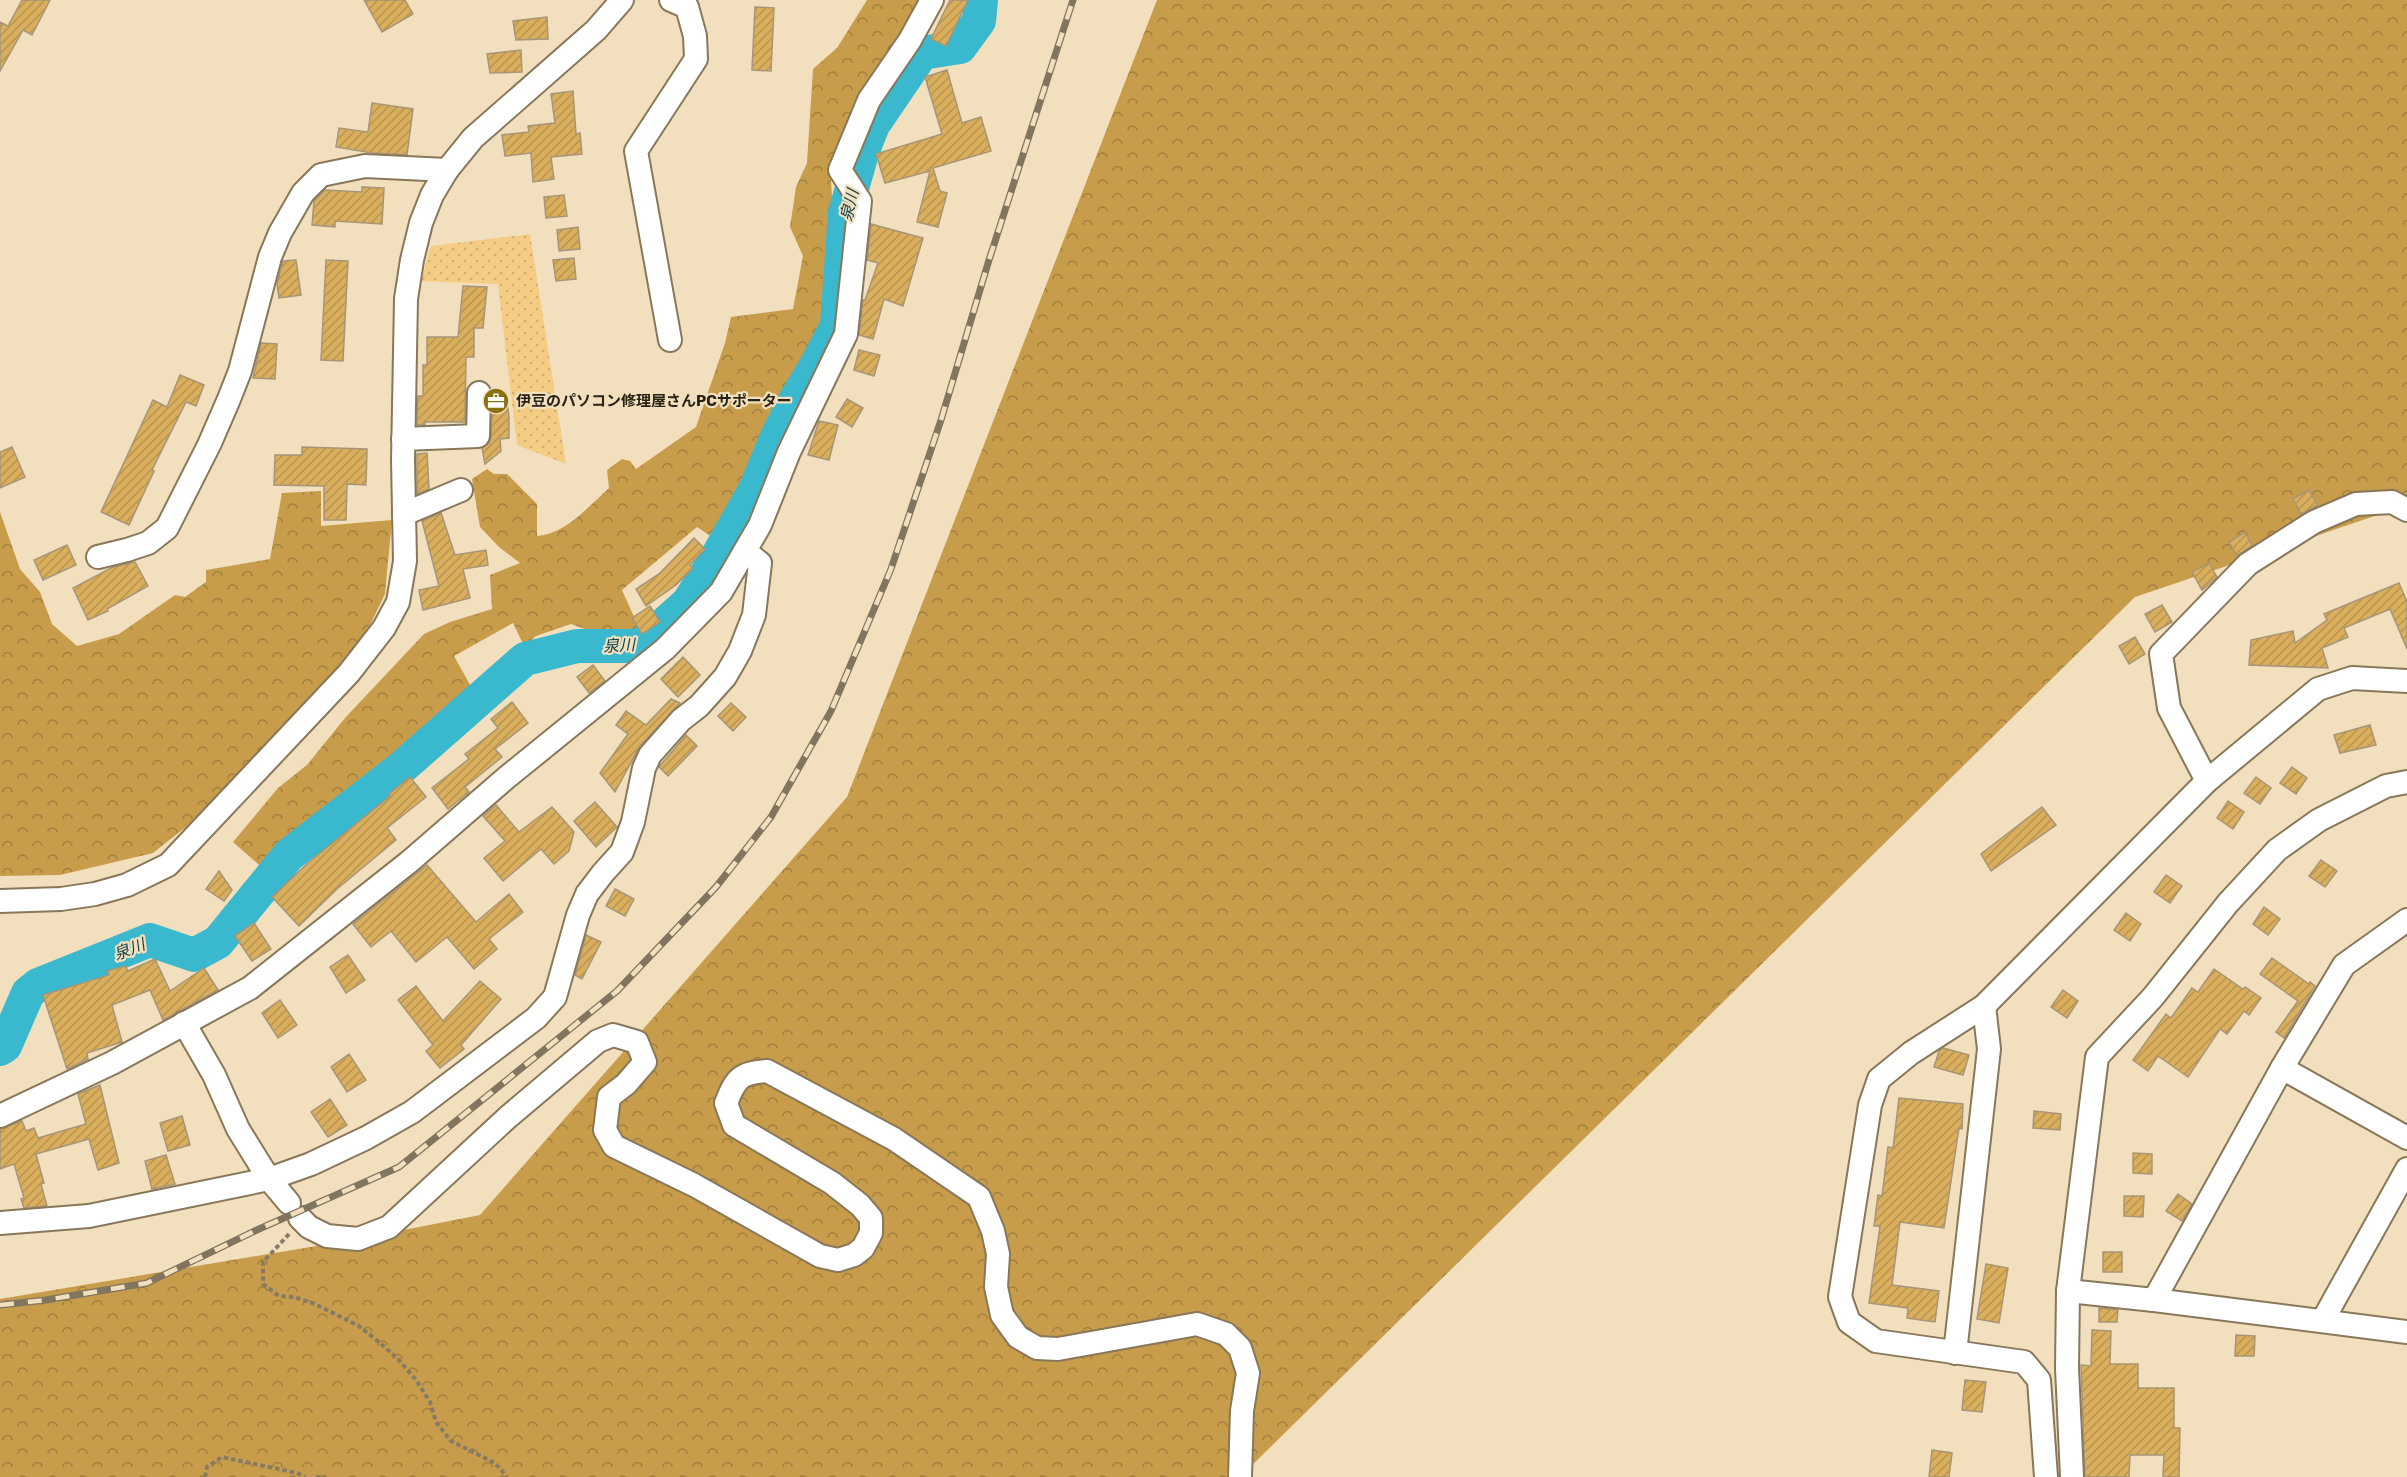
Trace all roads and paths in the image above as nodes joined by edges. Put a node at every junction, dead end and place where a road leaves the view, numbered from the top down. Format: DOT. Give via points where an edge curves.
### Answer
graph roads {
  1 [pos="622,0"];
  2 [pos="671,0"];
  3 [pos="932,0"];
  4 [pos="447,170"];
  5 [pos="670,340"];
  6 [pos="479,393"];
  7 [pos="403,439"];
  8 [pos="461,490"];
  9 [pos="2407,510"];
  10 [pos="404,514"];
  11 [pos="745,551"];
  12 [pos="98,556"];
  13 [pos="2407,681"];
  14 [pos="2207,781"];
  15 [pos="2407,782"];
  16 [pos="0,901"];
  17 [pos="2407,920"];
  18 [pos="1984,1006"];
  19 [pos="184,1023"];
  20 [pos="2282,1068"];
  21 [pos="0,1116"];
  22 [pos="2407,1138"];
  23 [pos="2407,1169"];
  24 [pos="269,1179"];
  25 [pos="297,1214"];
  26 [pos="0,1223"];
  27 [pos="2068,1291"];
  28 [pos="2154,1300"];
  29 [pos="2323,1320"];
  30 [pos="2407,1332"];
  31 [pos="1955,1353"];
  32 [pos="205,1477"];
  33 [pos="305,1477"];
  34 [pos="316,1477"];
  35 [pos="326,1477"];
  36 [pos="507,1477"];
  37 [pos="1240,1477"];
  38 [pos="2046,1477"];
  39 [pos="2072,1477"];
  1 -- 4 [label="street" via="596,30 473,138"];
  2 -- 5 [label="street" via="687,8 695,36 696,59 636,151"];
  3 -- 11 [label="street" via="869,100 840,170 860,201 846,334"];
  4 -- 7 [label="street" via="421,223 412,260 406,299"];
  4 -- 12 [label="street" via="365,166 321,175 303,193 270,257 229,399 167,528 148,543"];
  6 -- 7 [label="street" via="478,436"];
  7 -- 10 [label="street"];
  8 -- 10 [label="street"];
  9 -- 14 [label="street" via="2392,501 2355,504 2314,522 2248,564 2161,654 2169,708"];
  10 -- 16 [label="street" via="402,582 398,603 384,628 320,705 168,865 128,885 95,894"];
  11 -- 19 [label="street" via="721,592 665,649 409,862 250,988"];
  11 -- 24 [label="street" via="760,563 754,615 740,651 725,677 650,754 622,852 587,894 555,997 536,1018 412,1112 311,1164"];
  13 -- 14 [label="street" via="2352,678 2318,689"];
  14 -- 18 [label="street"];
  15 -- 27 [label="street" via="2386,786 2319,820 2277,850 2097,1057"];
  17 -- 20 [label="street" via="2344,965"];
  18 -- 31 [label="street" via="1989,1049"];
  18 -- 31 [label="street" via="1911,1053 1880,1079 1870,1105 1840,1298 1849,1322 1876,1341"];
  19 -- 21 [label="street" via="112,1063"];
  19 -- 24 [label="street" via="214,1075 238,1129"];
  20 -- 22 [label="street"];
  20 -- 28 [label="street"];
  23 -- 29 [label="street"];
  24 -- 25 [label="street"];
  24 -- 26 [label="street" via="89,1216"];
  25 -- 36 [label="path" via="263,1263 263,1284 279,1296 315,1304 359,1326 416,1380 430,1402 436,1422 451,1441 495,1462"];
  25 -- 37 [label="street" via="309,1227 327,1236 358,1239 389,1227 508,1117 598,1041 613,1035 637,1042 645,1062 609,1097 605,1130 614,1146 694,1185 820,1257 837,1260 854,1255 871,1233 871,1218 860,1206 832,1184 734,1125 726,1103 733,1086 747,1073 767,1071 894,1139 979,1197 998,1254 996,1287 1002,1315 1018,1337 1037,1348 1058,1349 1197,1324 1226,1334 1240,1348 1248,1373 1242,1411"];
  27 -- 28 [label="street"];
  27 -- 39 [label="street"];
  28 -- 29 [label="street"];
  29 -- 30 [label="street"];
  31 -- 38 [label="street" via="2024,1362 2039,1380"];
  32 -- 33 [label="path" via="207,1467 222,1457"];
  34 -- 35 [label="path"];
}
